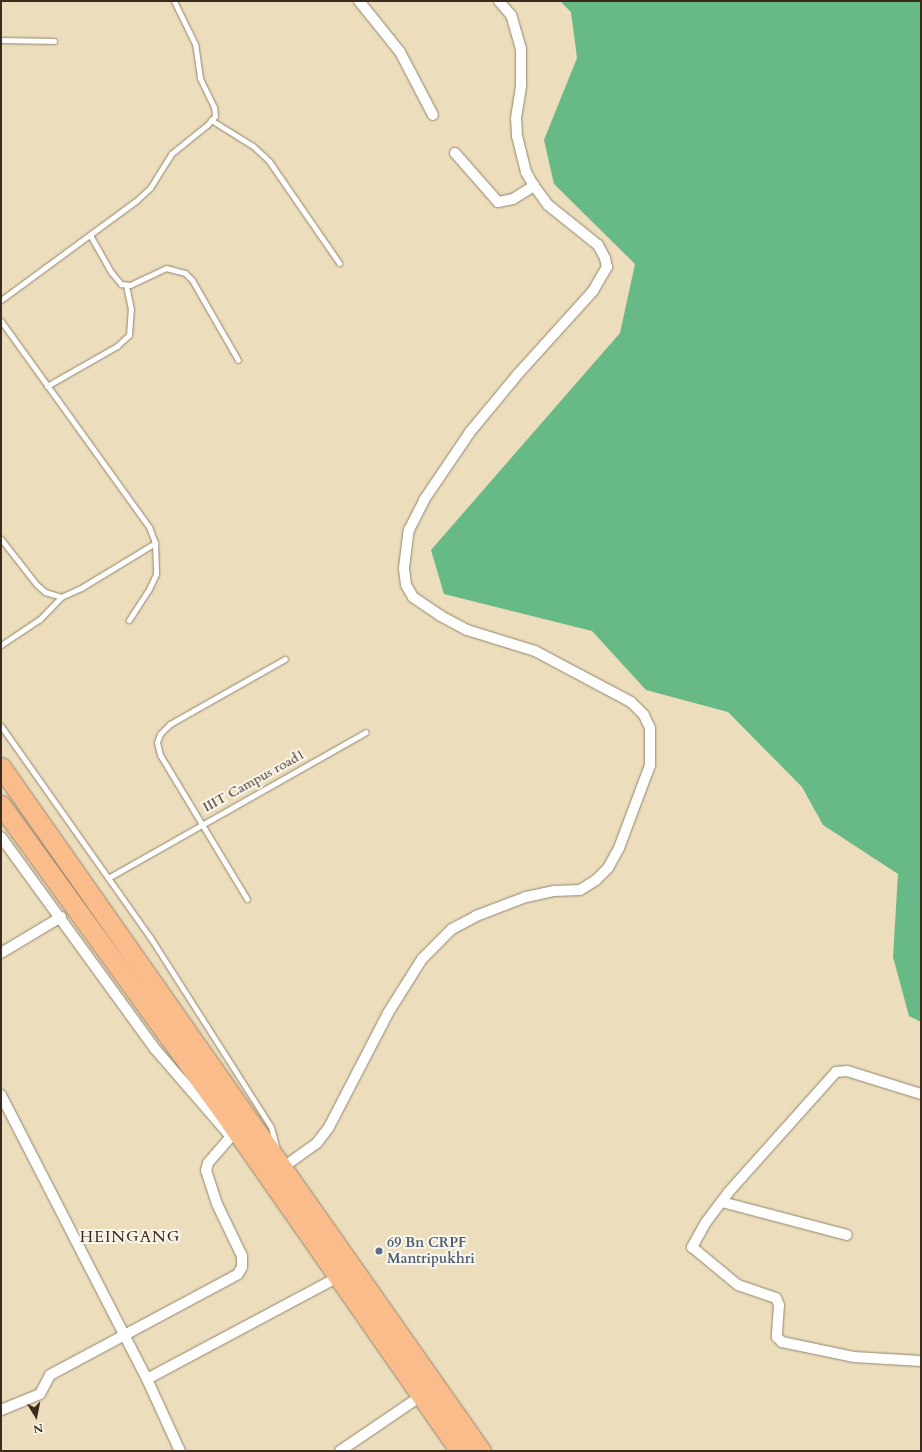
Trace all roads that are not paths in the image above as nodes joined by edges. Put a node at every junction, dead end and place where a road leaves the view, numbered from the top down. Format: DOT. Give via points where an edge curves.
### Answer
graph roads {
  1 [pos="174,1"];
  2 [pos="359,1"];
  3 [pos="499,1"];
  4 [pos="1,40"];
  5 [pos="54,41"];
  6 [pos="432,115"];
  7 [pos="211,120"];
  8 [pos="455,152"];
  9 [pos="534,186"];
  10 [pos="90,235"];
  11 [pos="339,263"];
  12 [pos="126,285"];
  13 [pos="1,300"];
  14 [pos="1,320"];
  15 [pos="238,360"];
  16 [pos="47,386"];
  17 [pos="1,539"];
  18 [pos="155,543"];
  19 [pos="61,597"];
  20 [pos="129,620"];
  21 [pos="1,645"];
  22 [pos="286,659"];
  23 [pos="1,726"];
  24 [pos="366,732"];
  25 [pos="1,768"];
  26 [pos="1,806"];
  27 [pos="203,823"];
  28 [pos="1,837"];
  29 [pos="108,878"];
  30 [pos="247,899"];
  31 [pos="61,917"];
  32 [pos="1,953"];
  33 [pos="921,1094"];
  34 [pos="1,1095"];
  35 [pos="231,1137"];
  36 [pos="277,1170"];
  37 [pos="722,1202"];
  38 [pos="847,1235"];
  39 [pos="338,1277"];
  40 [pos="124,1335"];
  41 [pos="921,1361"];
  42 [pos="147,1379"];
  43 [pos="421,1396"];
  44 [pos="1,1410"];
  45 [pos="180,1451"];
  46 [pos="340,1451"];
  47 [pos="460,1451"];
  48 [pos="481,1451"];
  1 -- 7 [label="lane" via="195,44 200,78 215,111"];
  2 -- 6 [label="street" via="400,52"];
  3 -- 9 [label="street" via="511,15 520,43 522,69 516,118 517,136 520,155"];
  4 -- 5 [label="lane"];
  7 -- 10 [label="lane" via="171,154 142,196"];
  7 -- 11 [label="lane" via="253,146 269,161"];
  8 -- 9 [label="street" via="498,202 513,199"];
  9 -- 36 [label="street" via="553,209 598,245 605,258 604,275 593,291 470,432 428,494 409,530 404,568 406,585 413,597 424,606 460,626 535,651 631,702 644,715 650,728 650,765 619,848 608,868 596,880 580,890 554,891 526,897 476,916 452,929 422,959 388,1013 329,1126 317,1143"];
  10 -- 12 [label="lane" via="117,281"];
  10 -- 13 [label="lane"];
  12 -- 15 [label="lane" via="166,268 185,273 192,280"];
  12 -- 16 [label="lane" via="131,309 129,335 117,346"];
  14 -- 16 [label="lane"];
  16 -- 18 [label="lane" via="117,480 148,527"];
  17 -- 19 [label="lane" via="37,585 45,592"];
  18 -- 19 [label="lane" via="87,585"];
  18 -- 20 [label="lane" via="156,574 150,589"];
  19 -- 21 [label="lane" via="40,619"];
  22 -- 27 [label="lane, IIIT Campus road1" via="170,724 160,734 157,749 160,756"];
  23 -- 29 [label="lane"];
  24 -- 27 [label="lane, IIIT Campus road1"];
  25 -- 36 [label="highway"];
  26 -- 36 [label="highway"];
  27 -- 29 [label="lane"];
  27 -- 30 [label="lane"];
  28 -- 31 [label="street"];
  29 -- 36 [label="lane" via="150,937 270,1127 276,1140"];
  31 -- 32 [label="street"];
  31 -- 35 [label="street" via="156,1050"];
  33 -- 37 [label="street" via="847,1071 836,1072"];
  34 -- 40 [label="street"];
  35 -- 36 [label="street"];
  35 -- 40 [label="street" via="208,1163 206,1171 214,1197 242,1256 242,1267 238,1274"];
  36 -- 39 [label="highway"];
  36 -- 48 [label="highway"];
  37 -- 38 [label="street"];
  37 -- 41 [label="street" via="706,1222 692,1247 738,1285 776,1298 779,1305 779,1340 854,1357"];
  39 -- 42 [label="street"];
  39 -- 43 [label="highway"];
  40 -- 42 [label="street"];
  40 -- 44 [label="street" via="50,1375 40,1394"];
  42 -- 45 [label="street"];
  43 -- 46 [label="street"];
  43 -- 47 [label="highway"];
}
